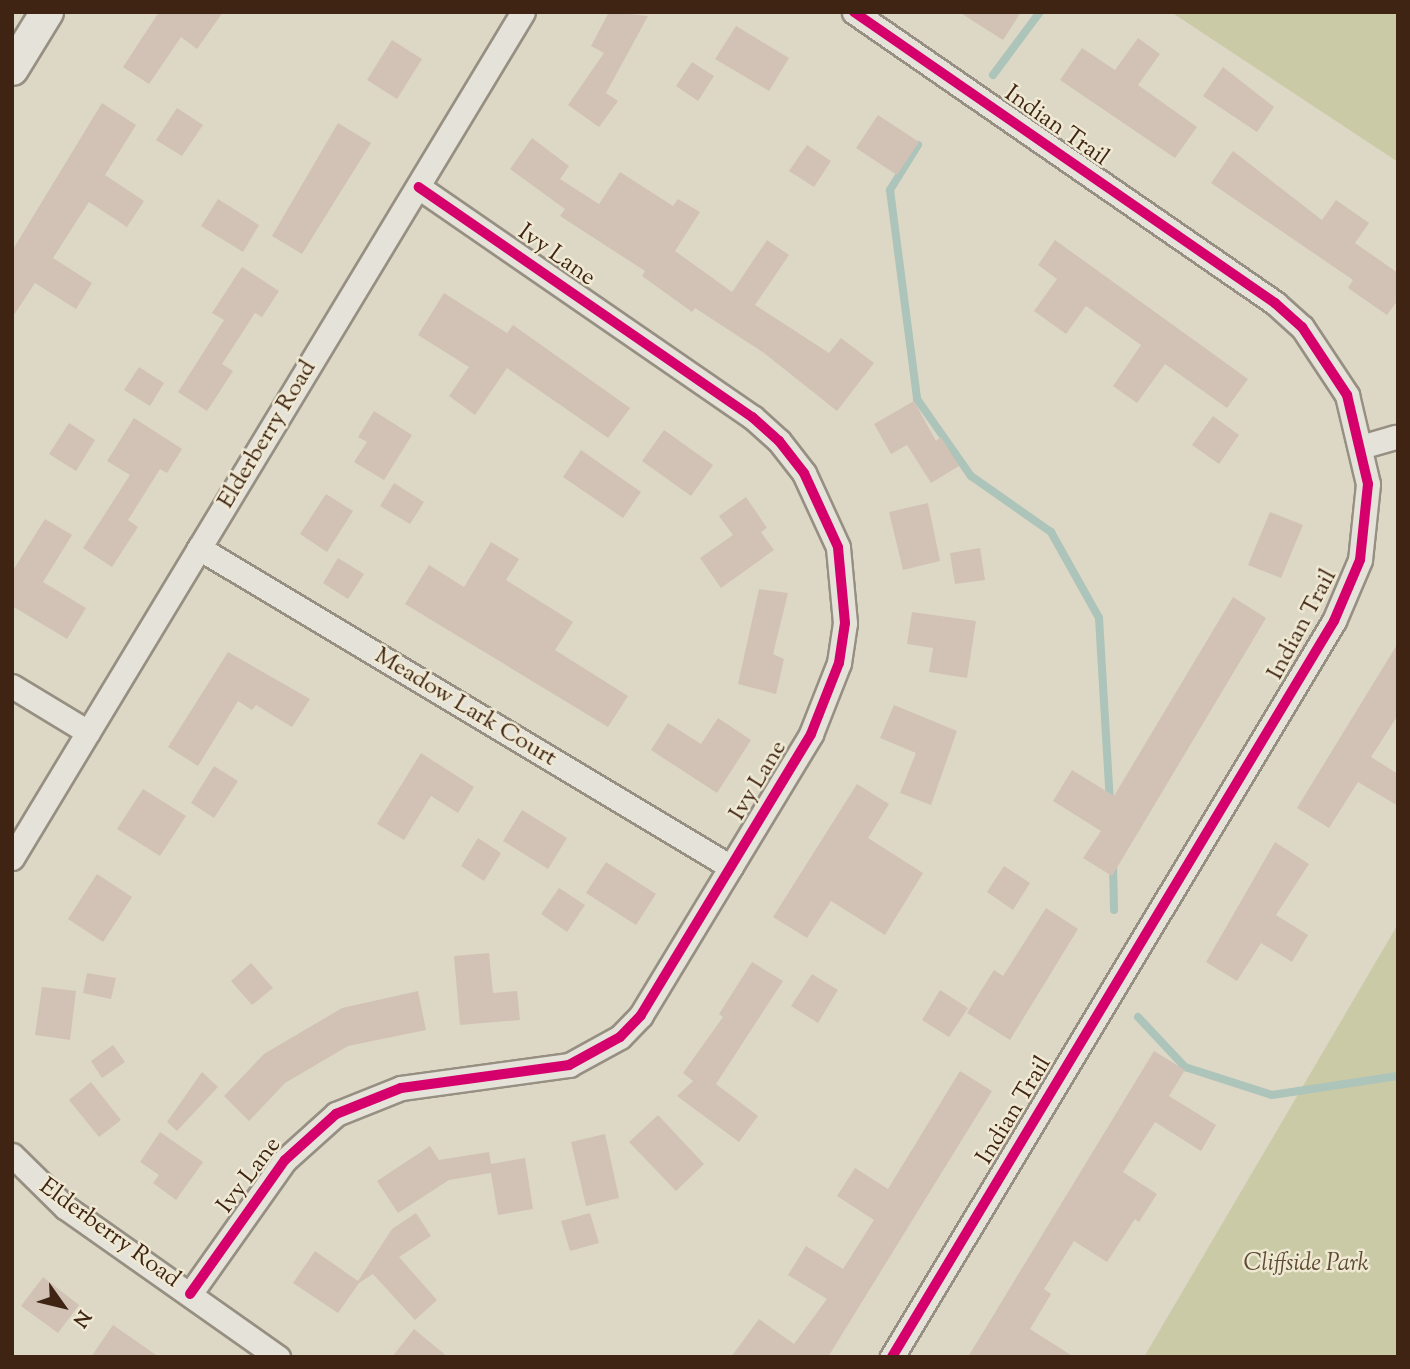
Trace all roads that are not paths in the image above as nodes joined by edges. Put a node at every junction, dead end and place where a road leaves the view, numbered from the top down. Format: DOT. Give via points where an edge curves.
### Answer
graph roads {
  1 [pos="47,12"];
  2 [pos="523,12"];
  3 [pos="853,12"];
  4 [pos="878,19"];
  5 [pos="12,69"];
  6 [pos="419,187"];
  7 [pos="1396,437"];
  8 [pos="1364,446"];
  9 [pos="200,548"];
  10 [pos="12,686"];
  11 [pos="88,732"];
  12 [pos="12,858"];
  13 [pos="732,867"];
  14 [pos="12,1155"];
  15 [pos="190,1294"];
  16 [pos="278,1357"];
  17 [pos="892,1357"];
  1 -- 5 [label="street"];
  2 -- 6 [label="street, Elderberry Road"];
  3 -- 4 [label="street, Indian Trail"];
  4 -- 8 [label="street, Indian Trail" via="1275,303 1327,359 1347,395"];
  6 -- 9 [label="street, Elderberry Road"];
  6 -- 13 [label="street, Ivy Lane" via="752,417 804,473 824,509 844,582 839,663 811,734"];
  7 -- 8 [label="street"];
  8 -- 17 [label="street, Indian Trail" via="1367,520 1346,598"];
  9 -- 11 [label="street, Elderberry Road"];
  9 -- 13 [label="street, Meadow Lark Court"];
  10 -- 11 [label="street"];
  11 -- 12 [label="street, Elderberry Road"];
  13 -- 15 [label="street, Ivy Lane" via="642,1015 620,1037 569,1065 401,1088 336,1114 285,1160"];
  14 -- 15 [label="street, Elderberry Road" via="65,1207"];
  15 -- 16 [label="street, Elderberry Road"];
}
